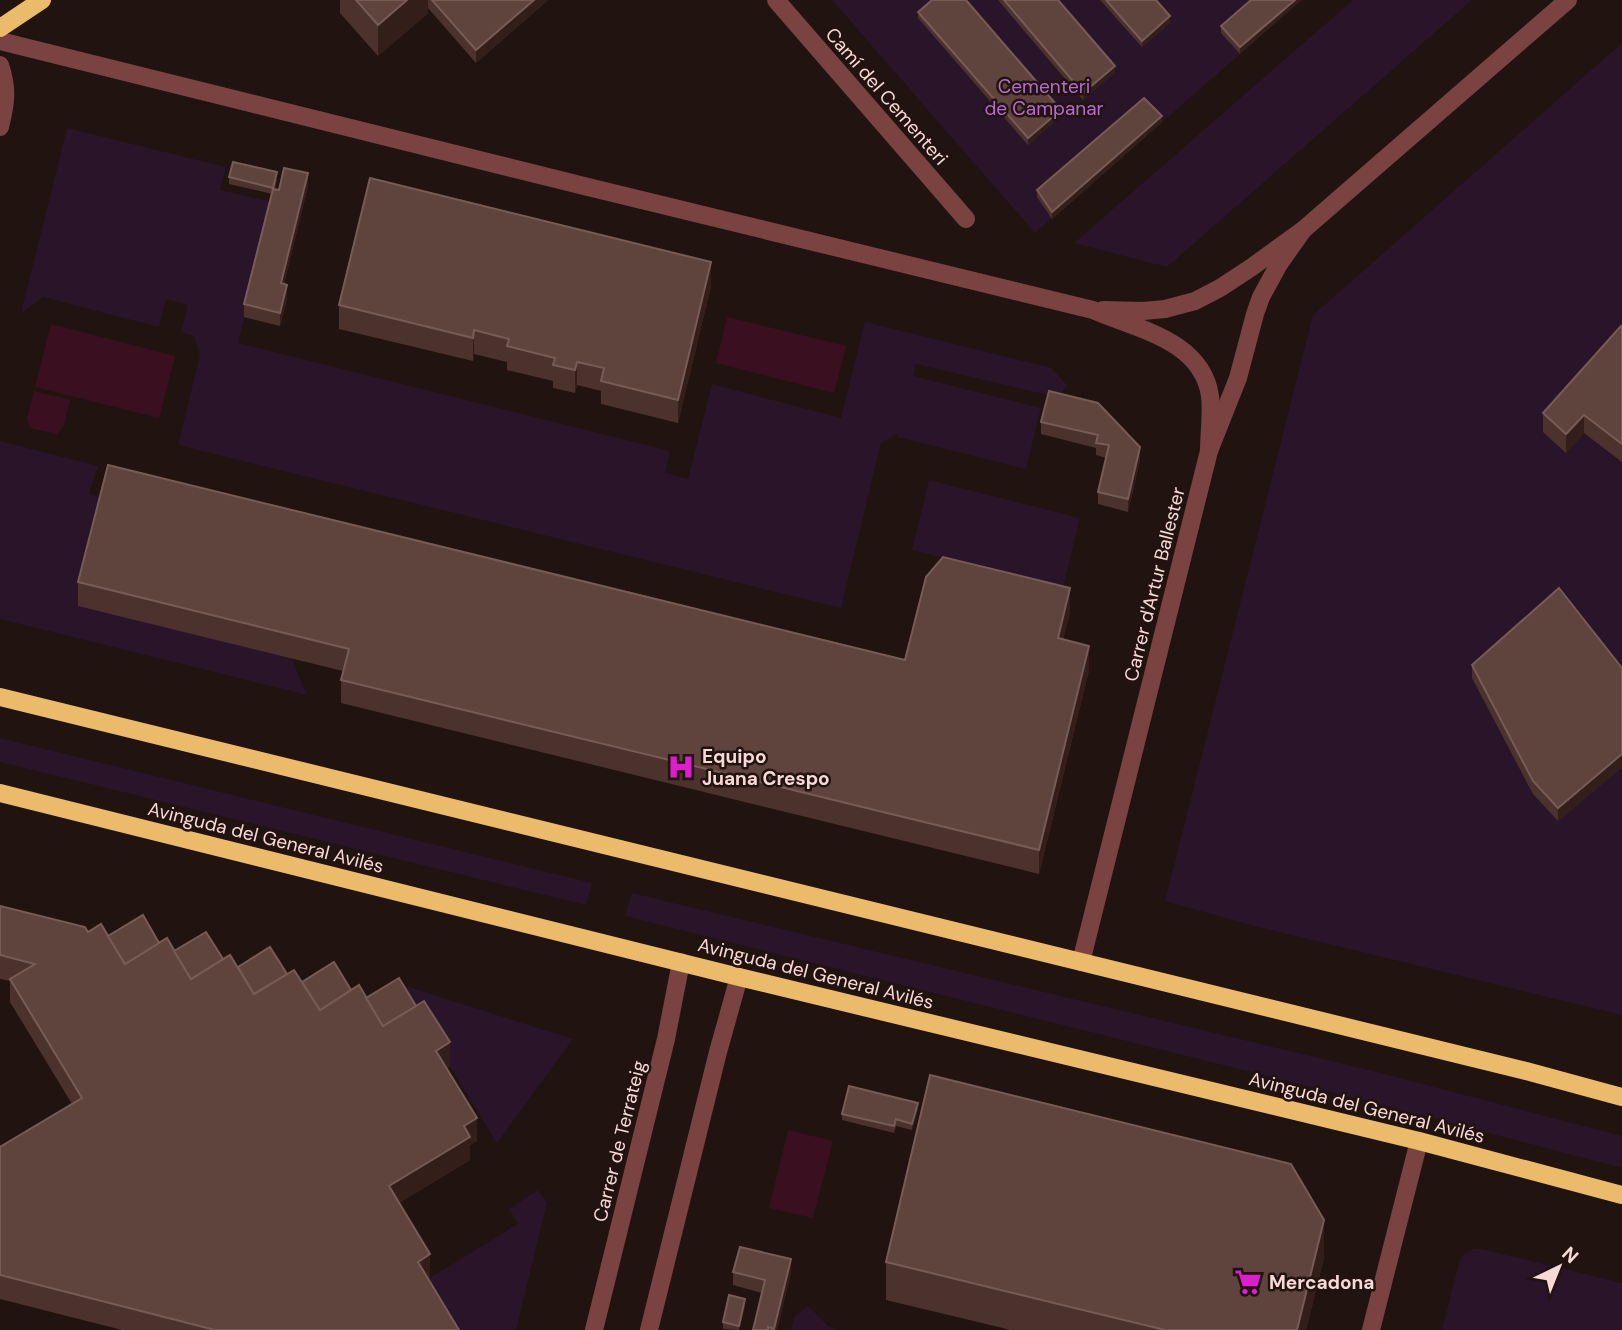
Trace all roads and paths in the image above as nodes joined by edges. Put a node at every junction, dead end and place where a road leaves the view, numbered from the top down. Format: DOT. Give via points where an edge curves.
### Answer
graph roads {
  1 [pos="42,0"];
  2 [pos="776,0"];
  3 [pos="1568,0"];
  4 [pos="0,28"];
  5 [pos="0,41"];
  6 [pos="0,65"];
  7 [pos="0,127"];
  8 [pos="966,219"];
  9 [pos="1303,230"];
  10 [pos="1093,310"];
  11 [pos="1209,451"];
  12 [pos="0,696"];
  13 [pos="0,793"];
  14 [pos="681,962"];
  15 [pos="1081,962"];
  16 [pos="739,976"];
  17 [pos="1622,1097"];
  18 [pos="1419,1141"];
  19 [pos="1622,1195"];
  20 [pos="594,1330"];
  21 [pos="649,1330"];
  22 [pos="1371,1330"];
  1 -- 4 [label="main road"];
  2 -- 8 [label="street, Camí del Cementeri"];
  3 -- 9 [label="street, Carrer d'Artur Ballester"];
  5 -- 10 [label="street"];
  6 -- 7 [label="street" via="6,84"];
  9 -- 10 [label="street, Carrer d'Artur Ballester" via="1195,302 1143,311"];
  9 -- 11 [label="street, Carrer d'Artur Ballester" via="1261,297"];
  10 -- 11 [label="street" via="1163,337 1186,352 1202,374 1210,396"];
  11 -- 15 [label="street, Carrer d'Artur Ballester"];
  12 -- 15 [label="main road"];
  13 -- 14 [label="main road, Avinguda del General Avilés"];
  14 -- 16 [label="main road, Avinguda del General Avilés"];
  14 -- 20 [label="street, Carrer de Terrateig"];
  15 -- 17 [label="main road"];
  16 -- 18 [label="main road, Avinguda del General Avilés"];
  16 -- 21 [label="street"];
  18 -- 19 [label="main road, Avinguda del General Avilés"];
  18 -- 22 [label="street"];
}
